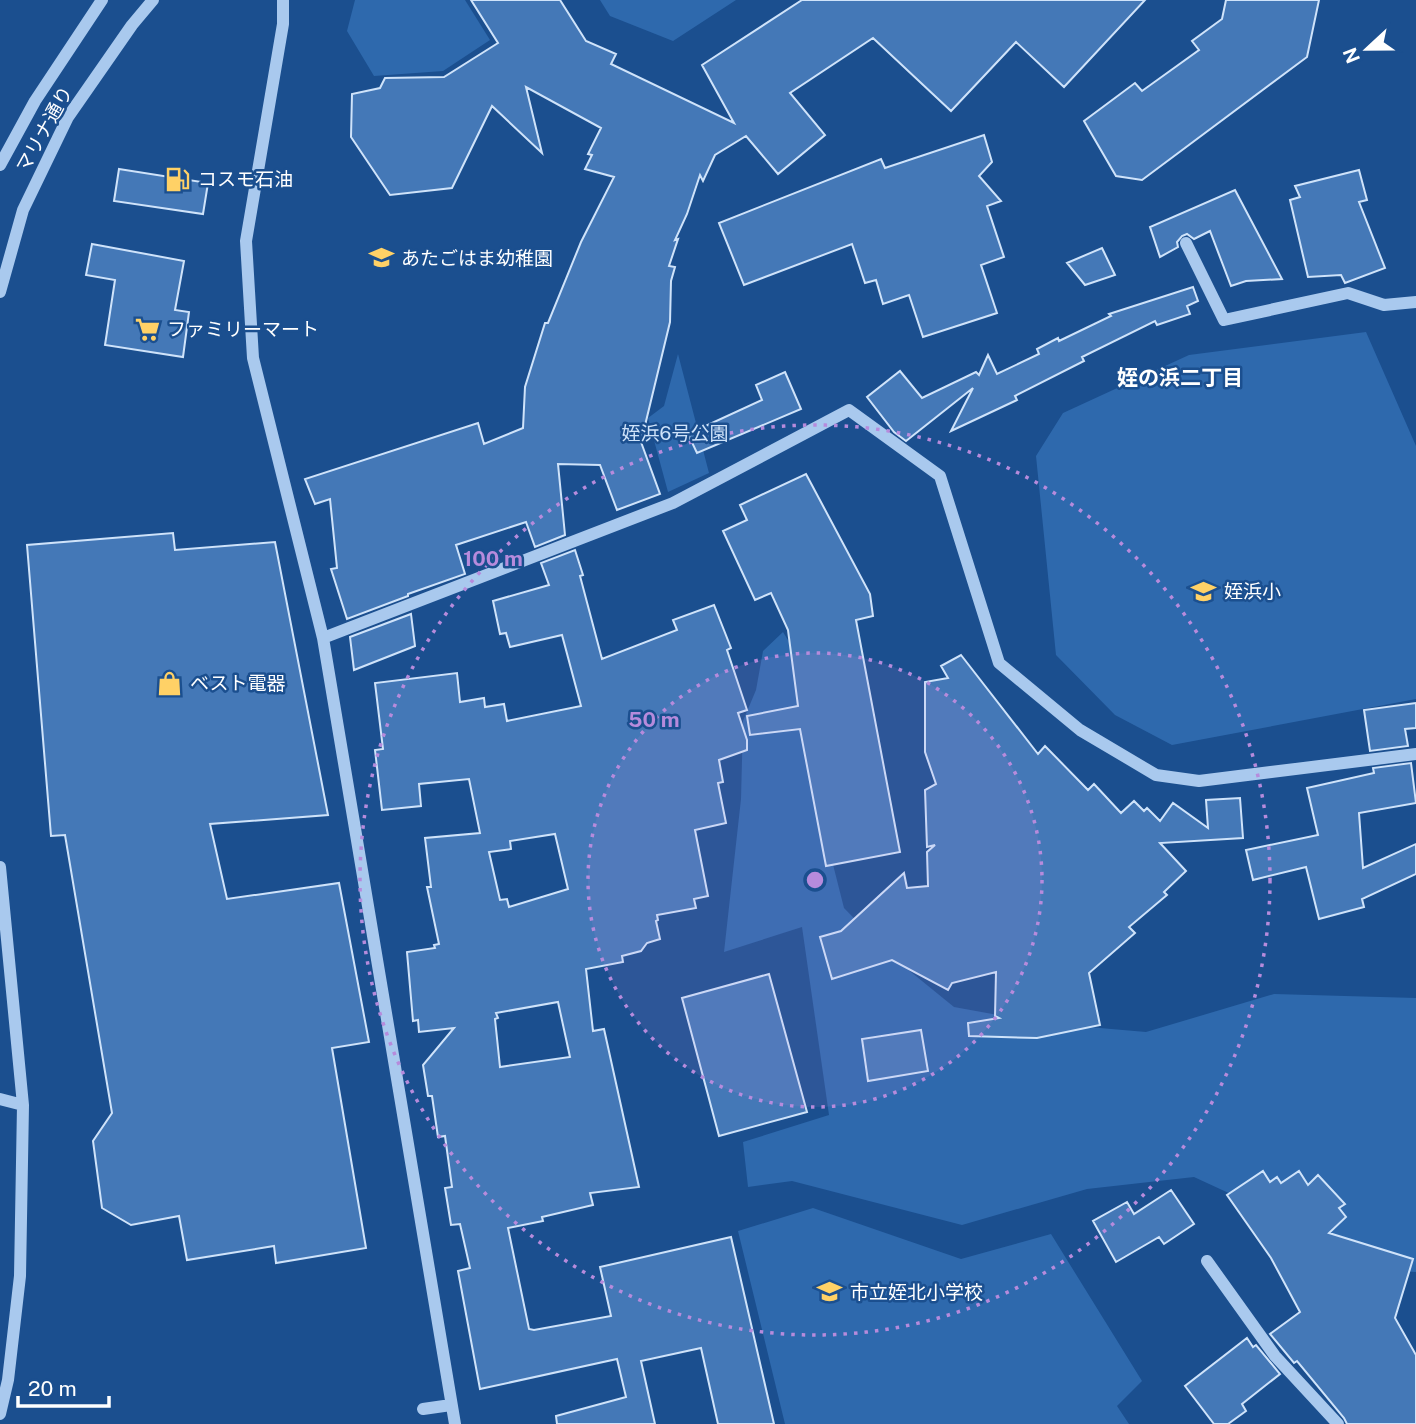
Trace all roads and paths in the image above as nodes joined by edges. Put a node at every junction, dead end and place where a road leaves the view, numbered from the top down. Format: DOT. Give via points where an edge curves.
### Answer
graph roads {
  1 [pos="102,0"];
  2 [pos="153,0"];
  3 [pos="283,0"];
  4 [pos="0,164"];
  5 [pos="1186,243"];
  6 [pos="0,292"];
  7 [pos="1416,302"];
  8 [pos="323,638"];
  9 [pos="1416,754"];
  10 [pos="0,867"];
  11 [pos="0,1099"];
  12 [pos="23,1105"];
  13 [pos="1207,1261"];
  14 [pos="451,1405"];
  15 [pos="423,1409"];
  16 [pos="0,1414"];
  17 [pos="455,1424"];
  18 [pos="1338,1424"];
  1 -- 4 [label="street, マリナ通り" via="35,101"];
  2 -- 6 [label="street, マリナ通り" via="68,117 23,210"];
  3 -- 8 [label="street" via="283,24 246,241 247,267 253,358"];
  5 -- 7 [label="street" via="1224,320 1348,293 1384,304"];
  8 -- 9 [label="street" via="673,503 849,410 940,476 999,663 1080,730 1156,775 1199,781"];
  8 -- 14 [label="street"];
  10 -- 12 [label="street"];
  11 -- 12 [label="street"];
  12 -- 16 [label="street" via="20,1276"];
  13 -- 18 [label="street" via="1275,1356"];
  14 -- 15 [label="street"];
  14 -- 17 [label="street"];
}
